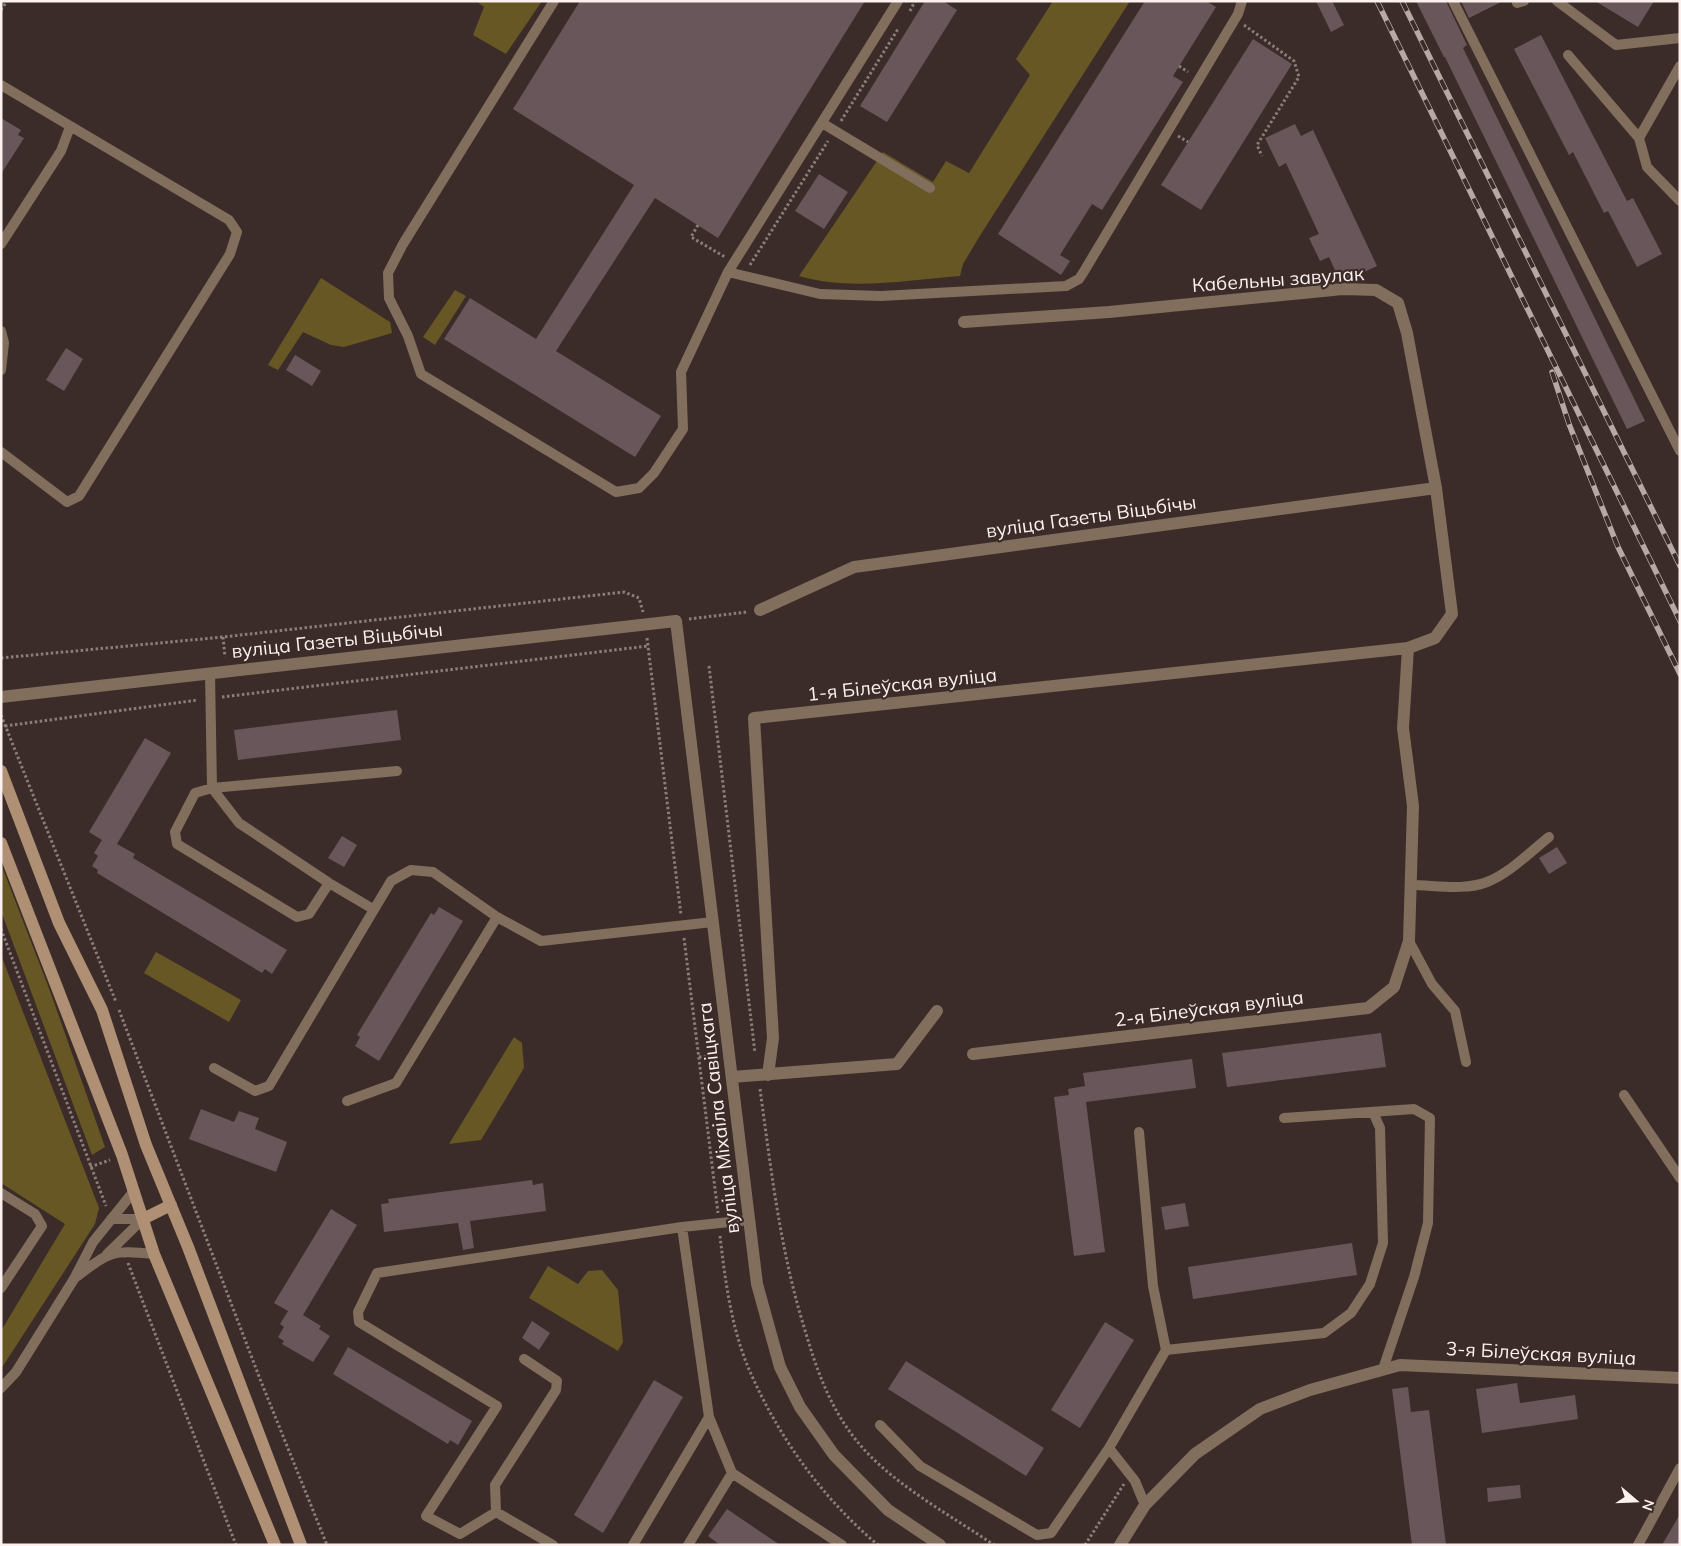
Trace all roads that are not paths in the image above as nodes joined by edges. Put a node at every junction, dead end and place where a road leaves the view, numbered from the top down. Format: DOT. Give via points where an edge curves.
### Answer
graph roads {
  1 [pos="554,1"];
  2 [pos="898,1"];
  3 [pos="1242,1"];
  4 [pos="1453,1"];
  5 [pos="1556,1"];
  6 [pos="1680,38"];
  7 [pos="1568,55"];
  8 [pos="1680,66"];
  9 [pos="1,85"];
  10 [pos="822,123"];
  11 [pos="70,127"];
  12 [pos="1639,138"];
  13 [pos="930,188"];
  14 [pos="1680,201"];
  15 [pos="1,244"];
  16 [pos="728,272"];
  17 [pos="964,322"];
  18 [pos="1,331"];
  19 [pos="1,370"];
  20 [pos="1680,451"];
  21 [pos="1,452"];
  22 [pos="1436,488"];
  23 [pos="760,610"];
  24 [pos="676,621"];
  25 [pos="1408,648"];
  26 [pos="210,673"];
  27 [pos="1,697"];
  28 [pos="1,771"];
  29 [pos="397,771"];
  30 [pos="212,788"];
  31 [pos="1549,837"];
  32 [pos="1,843"];
  33 [pos="329,883"];
  34 [pos="1411,884"];
  35 [pos="373,908"];
  36 [pos="497,917"];
  37 [pos="713,922"];
  38 [pos="1409,941"];
  39 [pos="937,1011"];
  40 [pos="973,1054"];
  41 [pos="1466,1062"];
  42 [pos="214,1068"];
  43 [pos="763,1075"];
  44 [pos="732,1077"];
  45 [pos="1624,1095"];
  46 [pos="348,1101"];
  47 [pos="1373,1112"];
  48 [pos="1284,1118"];
  49 [pos="1139,1132"];
  50 [pos="1680,1178"];
  51 [pos="134,1191"];
  52 [pos="1,1193"];
  53 [pos="170,1205"];
  54 [pos="111,1219"];
  55 [pos="143,1219"];
  56 [pos="749,1220"];
  57 [pos="682,1228"];
  58 [pos="107,1254"];
  59 [pos="154,1254"];
  60 [pos="74,1279"];
  61 [pos="1,1288"];
  62 [pos="1166,1350"];
  63 [pos="524,1359"];
  64 [pos="1383,1369"];
  65 [pos="1680,1378"];
  66 [pos="1,1388"];
  67 [pos="710,1417"];
  68 [pos="880,1425"];
  69 [pos="1109,1448"];
  70 [pos="1680,1468"];
  71 [pos="732,1474"];
  72 [pos="1146,1505"];
  73 [pos="496,1512"];
  74 [pos="274,1545"];
  75 [pos="301,1545"];
  76 [pos="553,1545"];
  77 [pos="633,1545"];
  78 [pos="688,1545"];
  79 [pos="842,1545"];
  80 [pos="940,1545"];
  81 [pos="1120,1545"];
  82 [pos="1638,1545"];
  1 -- 16 [label="lane" via="388,273 389,298 408,336 421,374 616,492 639,488 654,473 683,429 681,372"];
  2 -- 10 [label="lane"];
  3 -- 16 [label="lane" via="1235,18 1083,273 1066,286 881,296 820,294"];
  4 -- 20 [label="lane"];
  5 -- 6 [label="lane" via="1616,45"];
  7 -- 12 [label="lane"];
  8 -- 12 [label="lane"];
  9 -- 11 [label="lane"];
  10 -- 13 [label="lane"];
  10 -- 16 [label="lane"];
  11 -- 15 [label="lane" via="61,150"];
  11 -- 21 [label="lane" via="228,220 237,232 230,254 79,496 67,502"];
  12 -- 14 [label="lane" via="1647,167"];
  17 -- 22 [label="street, Кабельны завулак" via="1110,312 1343,289 1376,290 1398,303 1405,325"];
  18 -- 19 [label="lane" via="4,343"];
  22 -- 23 [label="street, вуліца Газеты Віцьбічы" via="854,567"];
  22 -- 25 [label="street, Кабельны завулак" via="1452,614 1435,638"];
  24 -- 26 [label="street, вуліца Газеты Віцьбічы"];
  24 -- 37 [label="street, вуліца Міхаіла Савіцкага"];
  25 -- 34 [label="street, 2-я Білеўская вуліца" via="1403,728 1413,806"];
  25 -- 43 [label="street, 1-я Білеўская вуліца" via="754,718 773,1038"];
  26 -- 27 [label="street, вуліца Газеты Віцьбічы"];
  26 -- 30 [label="lane"];
  28 -- 53 [label="main road" via="59,922 102,1010 146,1145"];
  29 -- 30 [label="lane"];
  30 -- 33 [label="lane" via="239,823"];
  30 -- 33 [label="lane" via="195,793 175,832 177,844 297,916 309,914"];
  31 -- 34 [label="lane" via="1487,883 1466,886"];
  32 -- 51 [label="main road"];
  33 -- 35 [label="lane"];
  34 -- 38 [label="street, 2-я Білеўская вуліца"];
  35 -- 36 [label="lane" via="391,881 411,870 433,872"];
  35 -- 42 [label="lane" via="268,1086 255,1091"];
  36 -- 37 [label="lane" via="541,942"];
  36 -- 46 [label="lane" via="396,1083"];
  37 -- 44 [label="street, вуліца Міхаіла Савіцкага"];
  38 -- 40 [label="street, 2-я Білеўская вуліца" via="1394,987 1368,1008"];
  38 -- 41 [label="lane" via="1432,984 1455,1010"];
  39 -- 43 [label="street" via="897,1064"];
  43 -- 44 [label="street"];
  44 -- 56 [label="street, вуліца Міхаіла Савіцкага"];
  45 -- 50 [label="lane"];
  47 -- 48 [label="lane"];
  47 -- 62 [label="lane" via="1380,1128 1383,1243 1370,1284 1351,1313 1324,1333"];
  47 -- 64 [label="lane" via="1414,1110 1430,1118 1428,1223 1414,1277"];
  49 -- 62 [label="lane" via="1153,1286"];
  51 -- 54 [label="lane"];
  51 -- 55 [label="main road"];
  52 -- 61 [label="lane" via="35,1214 42,1226"];
  53 -- 55 [label="main road"];
  53 -- 75 [label="main road"];
  54 -- 55 [label="lane"];
  54 -- 60 [label="lane" via="93,1242"];
  55 -- 58 [label="lane"];
  55 -- 59 [label="main road"];
  56 -- 57 [label="lane"];
  56 -- 80 [label="street, вуліца Міхаіла Савіцкага" via="756,1284 780,1367 800,1407 834,1455 888,1510"];
  57 -- 67 [label="lane"];
  57 -- 73 [label="lane" via="377,1273 358,1312 359,1322 497,1406 426,1516 460,1534"];
  58 -- 59 [label="lane" via="124,1251"];
  58 -- 60 [label="lane"];
  59 -- 74 [label="main road"];
  60 -- 66 [label="lane" via="16,1372"];
  62 -- 69 [label="lane"];
  63 -- 73 [label="lane" via="557,1381 556,1390 495,1485"];
  64 -- 65 [label="street, 3-я Білеўская вуліца" via="1400,1365"];
  64 -- 72 [label="street, 3-я Білеўская вуліца" via="1310,1390 1260,1409 1195,1454"];
  67 -- 71 [label="lane"];
  67 -- 77 [label="lane"];
  68 -- 69 [label="lane" via="920,1466 1037,1535 1051,1533"];
  69 -- 72 [label="lane" via="1130,1475"];
  70 -- 82 [label="lane"];
  71 -- 78 [label="lane"];
  71 -- 79 [label="lane"];
  72 -- 81 [label="street, 3-я Білеўская вуліца"];
  73 -- 76 [label="lane"];
}
